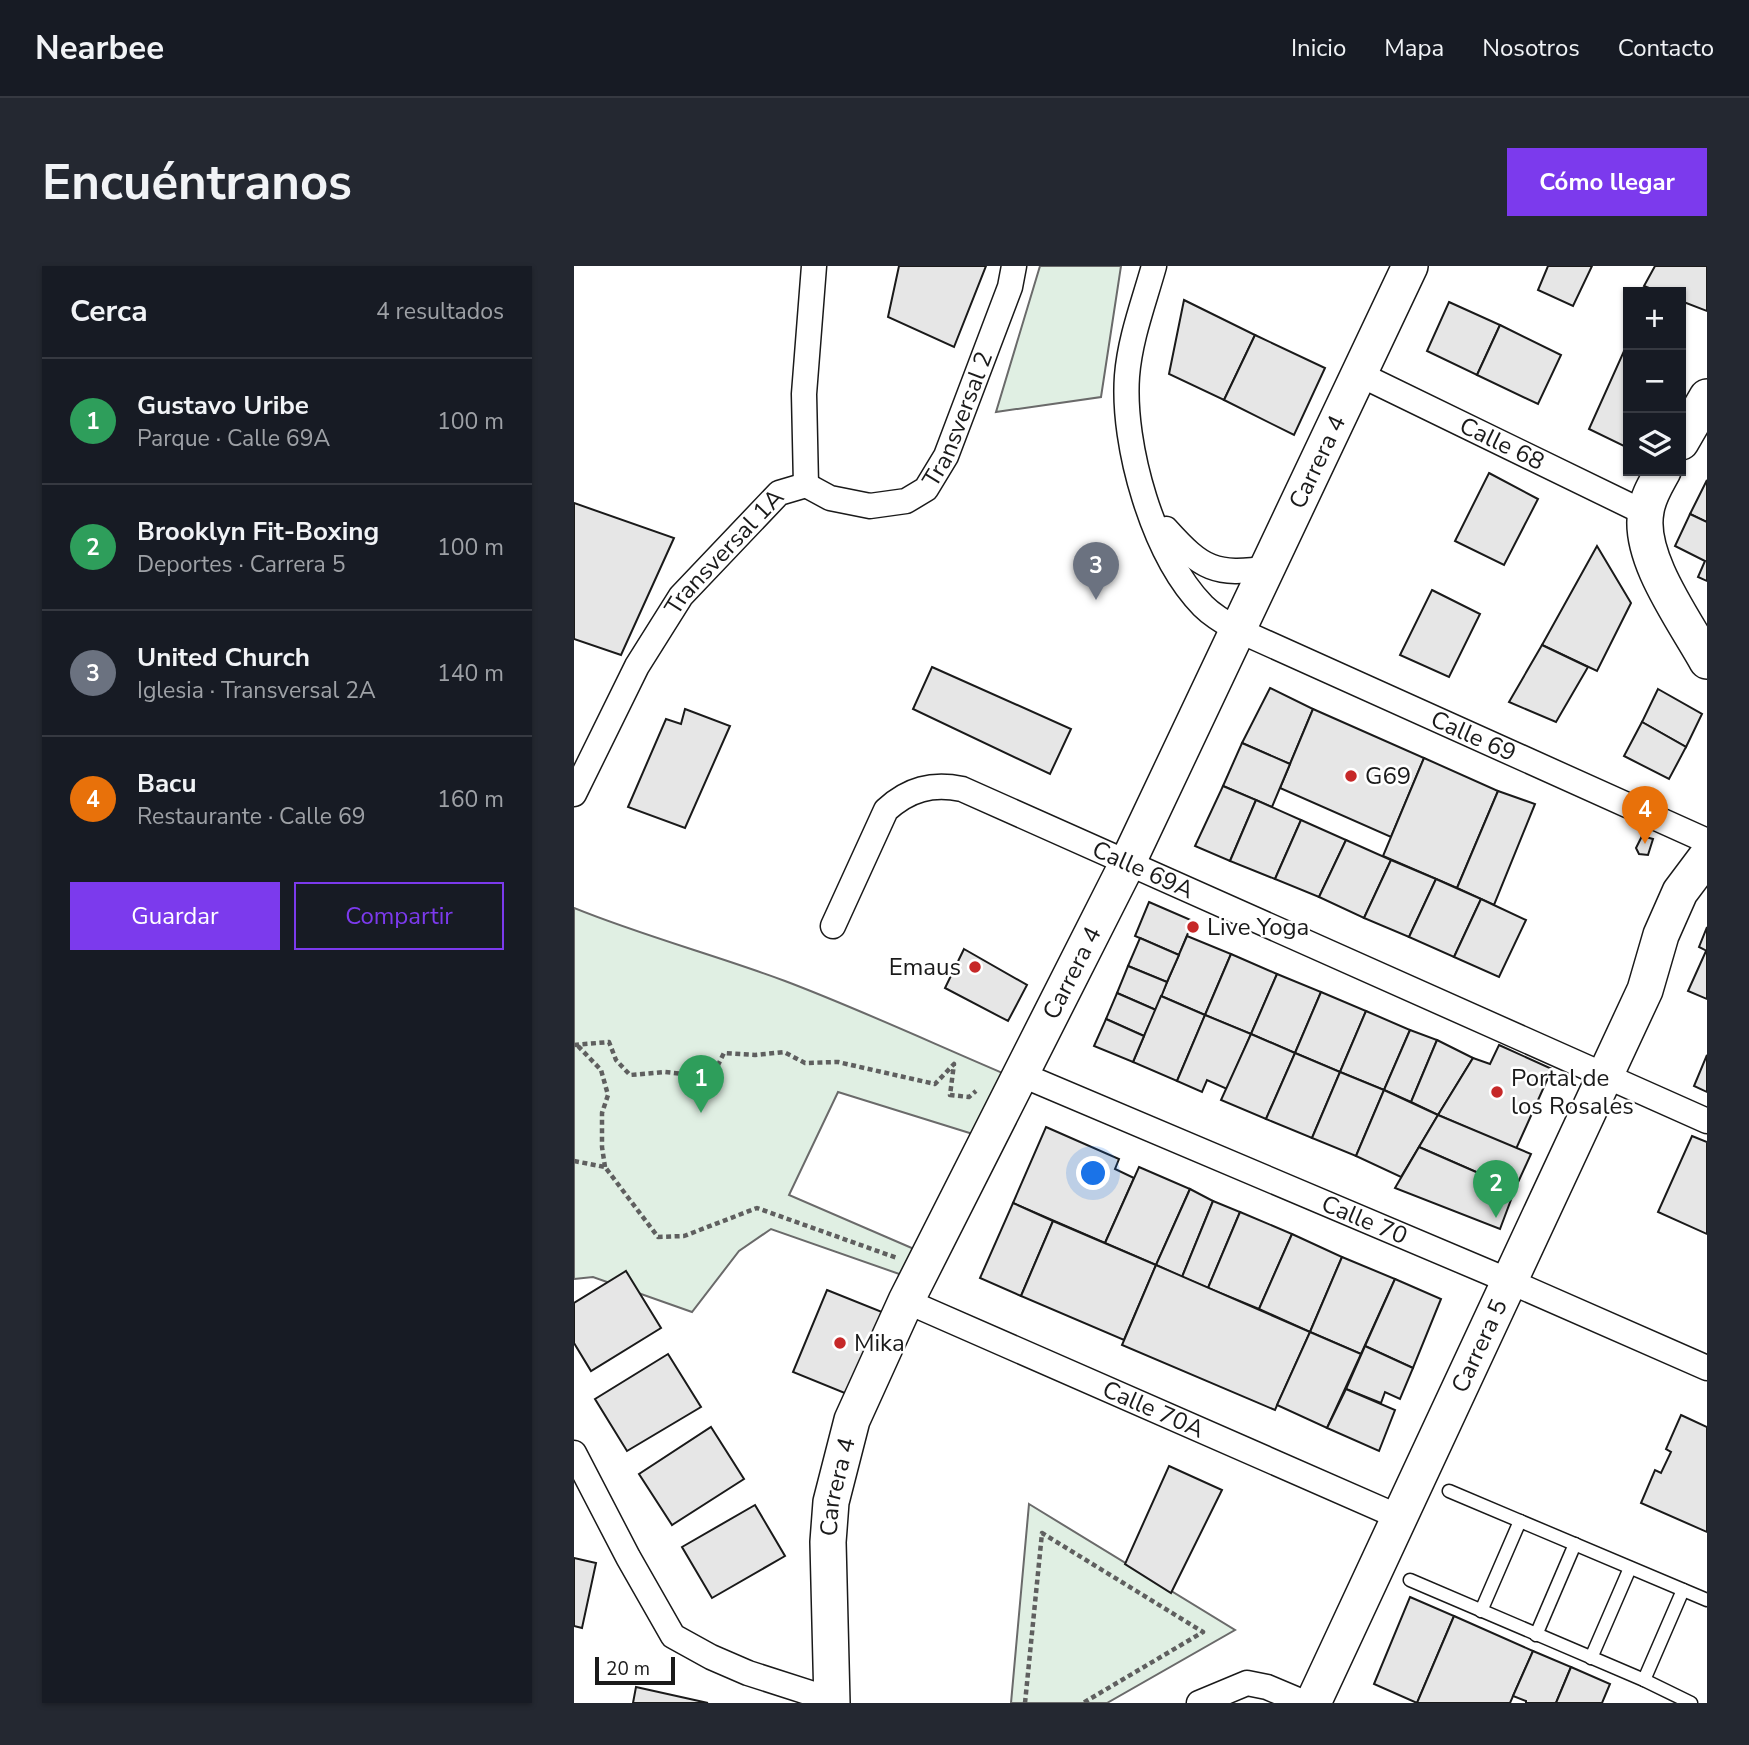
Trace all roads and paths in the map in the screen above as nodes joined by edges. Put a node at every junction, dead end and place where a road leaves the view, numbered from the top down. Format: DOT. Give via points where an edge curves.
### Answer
graph roads {
  1 [pos="814,266"];
  2 [pos="1014,266"];
  3 [pos="1154,266"];
  4 [pos="1410,266"];
  5 [pos="1359,374"];
  6 [pos="1707,397"];
  7 [pos="1686,433"];
  8 [pos="1660,476"];
  9 [pos="806,485"];
  10 [pos="1149,510"];
  11 [pos="1645,513"];
  12 [pos="1269,568"];
  13 [pos="1238,630"];
  14 [pos="1707,661"];
  15 [pos="574,794"];
  16 [pos="1707,841"];
  17 [pos="1707,856"];
  18 [pos="1127,864"];
  19 [pos="1707,874"];
  20 [pos="833,926"];
  21 [pos="1645,989"];
  22 [pos="576,1045"];
  23 [pos="1020,1074"];
  24 [pos="1605,1076"];
  25 [pos="979,1088"];
  26 [pos="1707,1121"];
  27 [pos="574,1161"];
  28 [pos="606,1167"];
  29 [pos="900,1259"];
  30 [pos="1510,1281"];
  31 [pos="906,1301"];
  32 [pos="1707,1368"];
  33 [pos="574,1453"];
  34 [pos="1449,1491"];
  35 [pos="1399,1517"];
  36 [pos="1520,1521"];
  37 [pos="1575,1544"];
  38 [pos="1630,1568"];
  39 [pos="1410,1580"];
  40 [pos="1683,1590"];
  41 [pos="1707,1600"];
  42 [pos="1481,1611"];
  43 [pos="1536,1635"];
  44 [pos="1591,1658"];
  45 [pos="1644,1680"];
  46 [pos="832,1701"];
  47 [pos="1025,1703"];
  48 [pos="1083,1703"];
  49 [pos="1199,1703"];
  50 [pos="1305,1703"];
  51 [pos="1313,1703"];
  52 [pos="1690,1703"];
  1 -- 9 [label="street, Transversal 1A" via="804,394"];
  2 -- 9 [label="street, Transversal 2" via="946,456 926,489 906,501 870,506 830,498"];
  3 -- 10 [label="street, Calle 69" via="1132,342 1127,397 1131,448"];
  4 -- 5 [label="street, Carrera 4"];
  5 -- 11 [label="street, Calle 68"];
  5 -- 12 [label="street, Carrera 4"];
  6 -- 7 [label="street"];
  8 -- 11 [label="street"];
  9 -- 15 [label="street, Transversal 1A" via="779,493 681,596 636,666"];
  10 -- 12 [label="street" via="1186,552 1203,564 1221,571"];
  10 -- 13 [label="street, Calle 69" via="1190,591 1203,607"];
  11 -- 14 [label="street" via="1646,540 1659,576"];
  12 -- 13 [label="street, Carrera 4"];
  13 -- 16 [label="street, Calle 69"];
  13 -- 18 [label="street, Carrera 4"];
  17 -- 21 [label="street, Carrera 5" via="1680,892 1661,934"];
  18 -- 20 [label="street, Calle 69A" via="961,789 930,786 898,799 887,810"];
  18 -- 23 [label="street, Carrera 4"];
  18 -- 24 [label="street, Calle 69A"];
  19 -- 21 [label="street, Carrera 5" via="1679,946"];
  21 -- 24 [label="street, Carrera 5"];
  22 -- 25 [label="path" via="609,1042 616,1060 630,1075 665,1072 712,1077 724,1053 785,1052 805,1063 838,1062 934,1084 954,1064 950,1096 969,1097"];
  22 -- 28 [label="path" via="601,1070 607,1095 602,1113"];
  23 -- 30 [label="street, Calle 70"];
  23 -- 31 [label="street, Carrera 4"];
  24 -- 26 [label="street, Calle 69A"];
  24 -- 30 [label="street, Carrera 5"];
  27 -- 28 [label="path"];
  28 -- 29 [label="path" via="658,1237 684,1236 757,1208"];
  30 -- 32 [label="street, Calle 70"];
  30 -- 35 [label="street, Carrera 5"];
  31 -- 35 [label="street, Calle 70A"];
  31 -- 46 [label="street, Carrera 4" via="852,1420 831,1502 827,1592"];
  33 -- 46 [label="street" via="673,1636 748,1673"];
  34 -- 36 [label="lane"];
  35 -- 51 [label="street, Carrera 5"];
  36 -- 37 [label="lane"];
  36 -- 42 [label="lane"];
  37 -- 38 [label="lane"];
  37 -- 43 [label="lane"];
  38 -- 40 [label="lane"];
  38 -- 44 [label="lane"];
  39 -- 42 [label="lane"];
  40 -- 41 [label="lane"];
  40 -- 45 [label="lane"];
  42 -- 43 [label="lane"];
  43 -- 44 [label="lane"];
  44 -- 45 [label="lane"];
  45 -- 52 [label="lane"];
  47 -- 48 [label="path" via="1042,1534 1203,1632"];
  49 -- 50 [label="street" via="1247,1683"];
}
